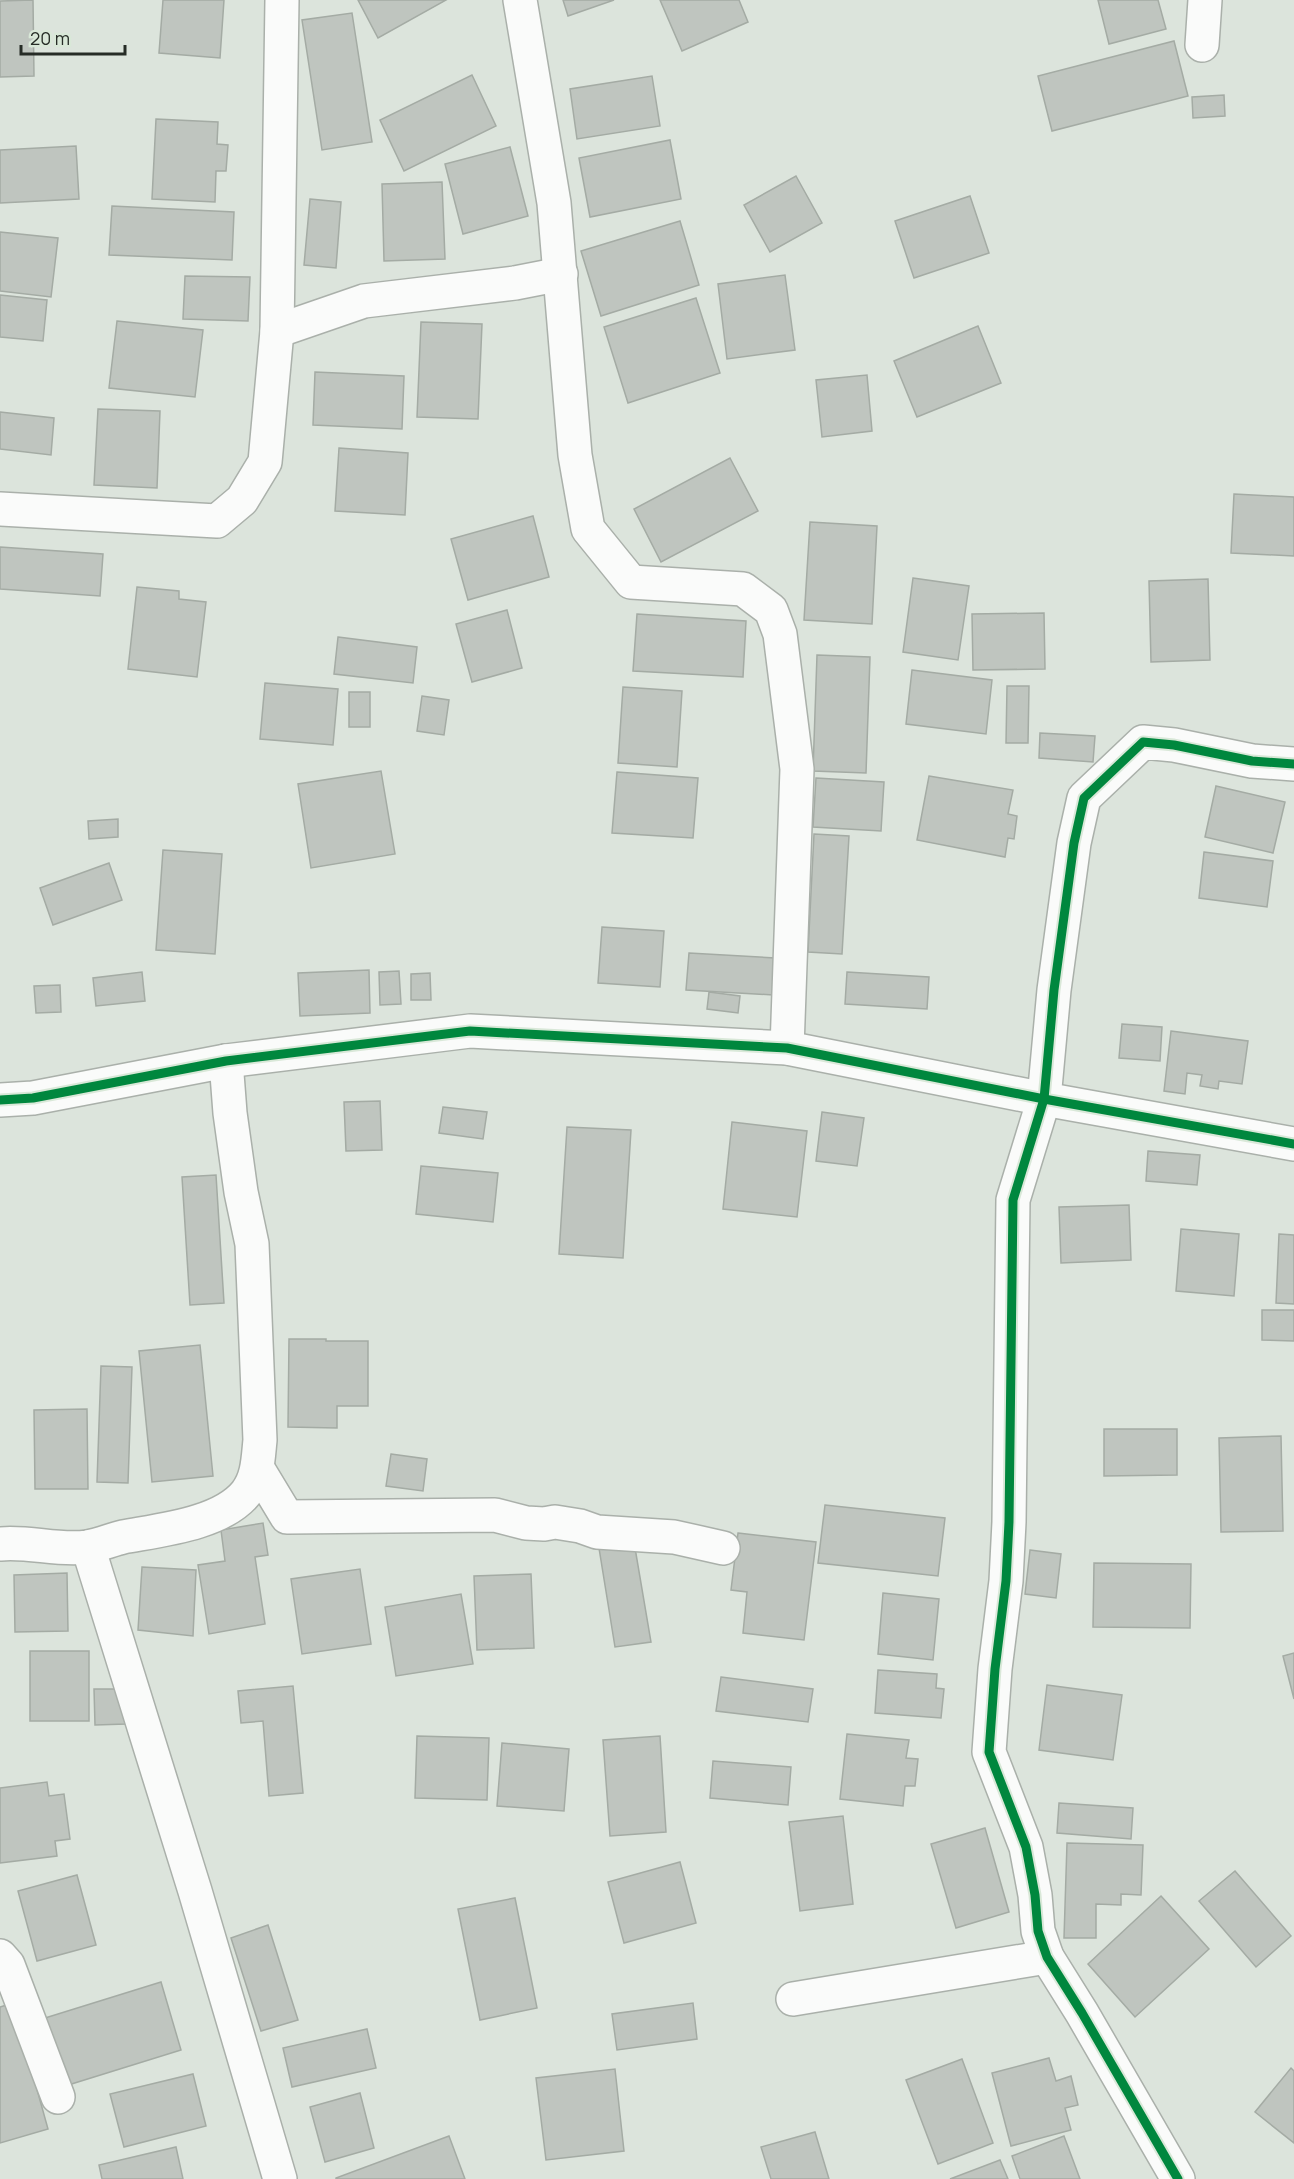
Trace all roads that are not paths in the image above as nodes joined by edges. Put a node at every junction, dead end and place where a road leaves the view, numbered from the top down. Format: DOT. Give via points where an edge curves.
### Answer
graph roads {
  1 [pos="282,0"];
  2 [pos="520,0"];
  3 [pos="1205,0"];
  4 [pos="1202,45"];
  5 [pos="561,274"];
  6 [pos="277,331"];
  7 [pos="0,509"];
  8 [pos="1294,764"];
  9 [pos="787,1048"];
  10 [pos="226,1061"];
  11 [pos="0,1083"];
  12 [pos="33,1098"];
  13 [pos="1044,1099"];
  14 [pos="0,1100"];
  15 [pos="1294,1144"];
  16 [pos="258,1469"];
  17 [pos="221,1513"];
  18 [pos="287,1517"];
  19 [pos="0,1544"];
  20 [pos="88,1547"];
  21 [pos="723,1548"];
  22 [pos="1047,1957"];
  23 [pos="3,1963"];
  24 [pos="793,1999"];
  25 [pos="58,2097"];
  26 [pos="280,2179"];
  27 [pos="1178,2179"];
  1 -- 6 [label="street"];
  2 -- 5 [label="street" via="554,203"];
  3 -- 4 [label="street"];
  5 -- 6 [label="street" via="364,301"];
  5 -- 9 [label="street" via="575,455 588,529 631,582 743,589 771,610 780,634 796,769"];
  6 -- 7 [label="street" via="265,462 242,500 217,521"];
  8 -- 13 [label="street" via="1252,761 1143,742 1084,798 1054,990"];
  9 -- 10 [label="street" via="470,1031"];
  9 -- 13 [label="street"];
  10 -- 12 [label="street"];
  10 -- 16 [label="street" via="240,1192 252,1244"];
  11 -- 12 [label="street"];
  12 -- 14 [label="street"];
  13 -- 15 [label="street"];
  13 -- 22 [label="street" via="1013,1200 1009,1522 989,1752 1026,1847 1038,1931"];
  16 -- 17 [label="street" via="246,1493"];
  16 -- 18 [label="street"];
  17 -- 18 [label="street"];
  17 -- 20 [label="street" via="191,1524"];
  18 -- 21 [label="street" via="495,1515 526,1523 580,1526 597,1532 674,1537"];
  19 -- 20 [label="street"];
  20 -- 26 [label="street"];
  22 -- 24 [label="street"];
  22 -- 27 [label="street"];
  23 -- 25 [label="street"];
}
